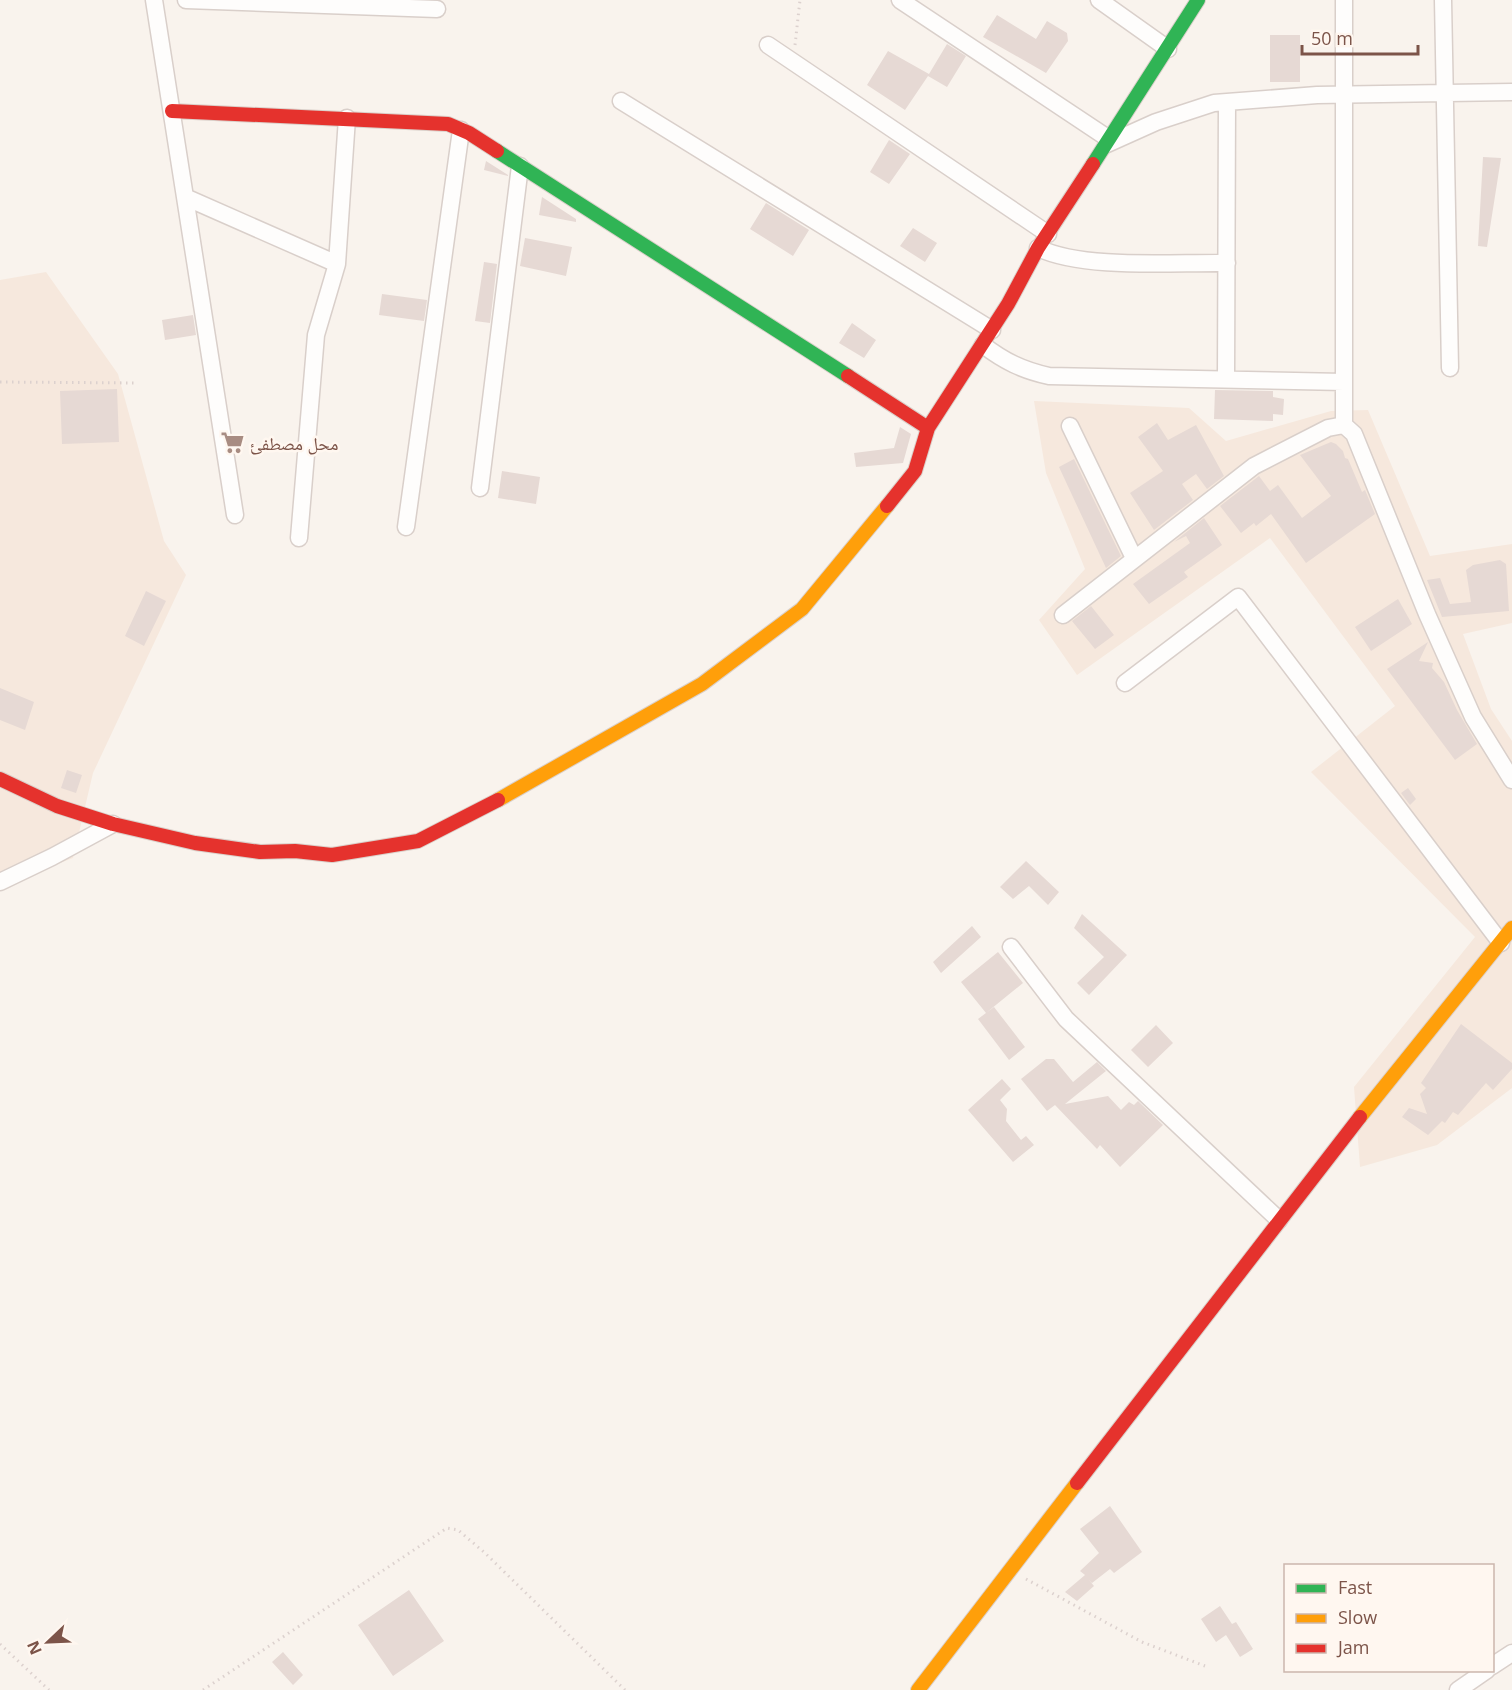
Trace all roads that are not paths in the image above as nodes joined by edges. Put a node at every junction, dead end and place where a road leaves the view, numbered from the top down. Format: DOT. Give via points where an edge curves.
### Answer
graph roads {
  1 [pos="154,0"];
  2 [pos="186,0"];
  3 [pos="900,0"];
  4 [pos="1099,0"];
  5 [pos="1198,0"];
  6 [pos="1344,0"];
  7 [pos="1443,0"];
  8 [pos="437,9"];
  9 [pos="768,45"];
  10 [pos="1168,49"];
  11 [pos="1512,92"];
  12 [pos="1445,93"];
  13 [pos="1344,94"];
  14 [pos="621,100"];
  15 [pos="1227,102"];
  16 [pos="172,111"];
  17 [pos="347,118"];
  18 [pos="461,130"];
  19 [pos="1107,142"];
  20 [pos="520,166"];
  21 [pos="185,197"];
  22 [pos="1043,241"];
  23 [pos="1227,263"];
  24 [pos="337,264"];
  25 [pos="992,330"];
  26 [pos="982,345"];
  27 [pos="1450,368"];
  28 [pos="1226,379"];
  29 [pos="1344,382"];
  30 [pos="1344,425"];
  31 [pos="1070,426"];
  32 [pos="928,428"];
  33 [pos="480,488"];
  34 [pos="235,515"];
  35 [pos="406,527"];
  36 [pos="298,538"];
  37 [pos="1134,558"];
  38 [pos="1063,615"];
  39 [pos="1125,683"];
  40 [pos="0,779"];
  41 [pos="1512,780"];
  42 [pos="113,824"];
  43 [pos="0,882"];
  44 [pos="1512,928"];
  45 [pos="1502,942"];
  46 [pos="1011,947"];
  47 [pos="1279,1220"];
  48 [pos="1512,1653"];
  49 [pos="1494,1665"];
  50 [pos="1485,1672"];
  51 [pos="918,1690"];
  52 [pos="1458,1690"];
  1 -- 16 [label="street"];
  2 -- 8 [label="street"];
  3 -- 19 [label="street"];
  4 -- 10 [label="street"];
  5 -- 10 [label="street"];
  6 -- 13 [label="street"];
  7 -- 12 [label="street"];
  9 -- 22 [label="street"];
  10 -- 19 [label="street"];
  11 -- 12 [label="street"];
  12 -- 13 [label="street"];
  12 -- 27 [label="street"];
  13 -- 15 [label="street"];
  13 -- 29 [label="street"];
  14 -- 25 [label="street"];
  15 -- 19 [label="street" via="1156,122"];
  15 -- 23 [label="street"];
  16 -- 17 [label="street"];
  16 -- 21 [label="street"];
  17 -- 18 [label="street" via="428,121"];
  17 -- 24 [label="street"];
  18 -- 20 [label="street"];
  18 -- 35 [label="street"];
  19 -- 22 [label="street"];
  20 -- 32 [label="street"];
  20 -- 33 [label="street"];
  21 -- 24 [label="street"];
  21 -- 34 [label="street"];
  22 -- 23 [label="street" via="1055,256 1085,261"];
  22 -- 25 [label="street"];
  23 -- 28 [label="street"];
  24 -- 36 [label="street" via="316,335"];
  25 -- 26 [label="street"];
  26 -- 28 [label="street" via="1003,361 1049,376"];
  26 -- 32 [label="street"];
  28 -- 29 [label="street"];
  29 -- 30 [label="street"];
  30 -- 37 [label="street" via="1328,428 1254,466"];
  30 -- 41 [label="street" via="1354,434 1473,717"];
  31 -- 37 [label="street"];
  32 -- 42 [label="street" via="915,471 802,609 702,684 440,831 418,841 332,855 217,846"];
  37 -- 38 [label="street"];
  39 -- 45 [label="street" via="1238,597"];
  40 -- 42 [label="street" via="57,806"];
  42 -- 43 [label="street"];
  44 -- 45 [label="street"];
  45 -- 47 [label="street"];
  46 -- 47 [label="street" via="1066,1019"];
  47 -- 51 [label="street"];
  48 -- 49 [label="street"];
  50 -- 52 [label="street"];
}
